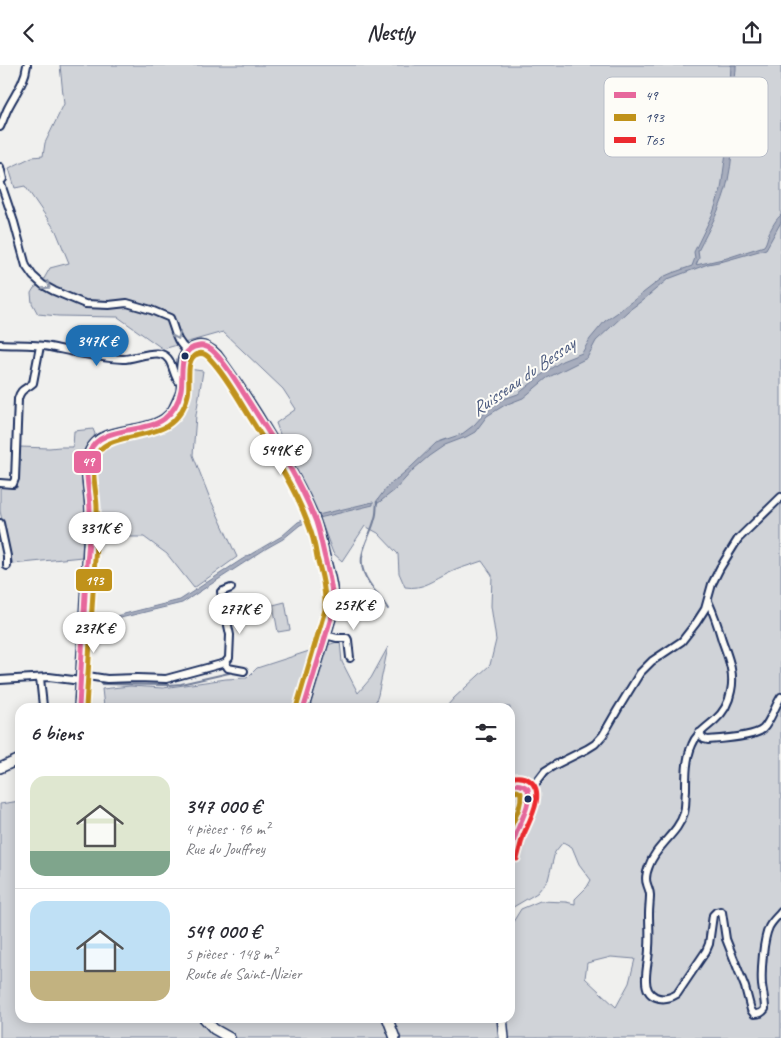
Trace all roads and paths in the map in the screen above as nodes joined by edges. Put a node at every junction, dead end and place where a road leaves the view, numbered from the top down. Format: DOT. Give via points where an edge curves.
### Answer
graph roads {
  1 [pos="27,65"];
  2 [pos="0,127"];
  3 [pos="0,167"];
  4 [pos="0,181"];
  5 [pos="0,344"];
  6 [pos="40,346"];
  7 [pos="188,351"];
  8 [pos="182,384"];
  9 [pos="0,483"];
  10 [pos="781,497"];
  11 [pos="0,523"];
  12 [pos="7,566"];
  13 [pos="231,588"];
  14 [pos="708,601"];
  15 [pos="325,635"];
  16 [pos="350,658"];
  17 [pos="224,663"];
  18 [pos="244,671"];
  19 [pos="40,678"];
  20 [pos="81,678"];
  21 [pos="0,680"];
  22 [pos="781,697"];
  23 [pos="43,703"];
  24 [pos="79,703"];
  25 [pos="305,703"];
  26 [pos="700,733"];
  27 [pos="15,761"];
  28 [pos="0,767"];
  29 [pos="515,783"];
  30 [pos="529,792"];
  31 [pos="515,840"];
  32 [pos="781,912"];
  33 [pos="208,1023"];
  34 [pos="389,1023"];
  35 [pos="503,1023"];
  36 [pos="230,1038"];
  37 [pos="395,1038"];
  38 [pos="504,1038"];
  1 -- 2 [label="street" via="23,82"];
  3 -- 4 [label="street" via="3,179"];
  4 -- 7 [label="street, one-way" via="26,266 33,276 54,291 85,304 127,303 170,318 178,340"];
  5 -- 6 [label="street"];
  6 -- 8 [label="street" via="122,359 161,354 170,361 178,382"];
  6 -- 9 [label="street" via="33,383 19,393 15,479 12,484"];
  7 -- 8 [label="main road" via="182,362"];
  7 -- 15 [label="main road" via="202,346 217,355 250,402 298,482 318,527 332,588 332,611"];
  8 -- 20 [label="main road" via="179,399 161,421 106,435 89,453 86,467 90,511"];
  10 -- 14 [label="street" via="738,539 712,583"];
  11 -- 12 [label="street"];
  13 -- 17 [label="street" via="221,592 230,635 229,658"];
  14 -- 26 [label="street" via="728,656 732,687 722,712"];
  14 -- 30 [label="street" via="688,635 640,673 600,738 587,749 545,771"];
  15 -- 16 [label="street" via="347,639"];
  15 -- 25 [label="main road"];
  17 -- 18 [label="street" via="228,668"];
  17 -- 20 [label="street" via="166,679"];
  19 -- 20 [label="street"];
  19 -- 21 [label="street"];
  19 -- 23 [label="street"];
  20 -- 24 [label="main road"];
  22 -- 26 [label="street" via="759,732 708,740"];
  26 -- 32 [label="street" via="690,753 684,815 648,868 646,984 650,994 664,999 677,994 706,951 713,915 720,911 726,939 751,1010 759,1014 765,1009 762,973 766,936"];
  27 -- 28 [label="main road"];
  29 -- 30 [label="main road" via="523,784"];
  30 -- 31 [label="main road"];
  33 -- 36 [label="main road"];
  34 -- 37 [label="main road"];
  35 -- 38 [label="main road"];
}
